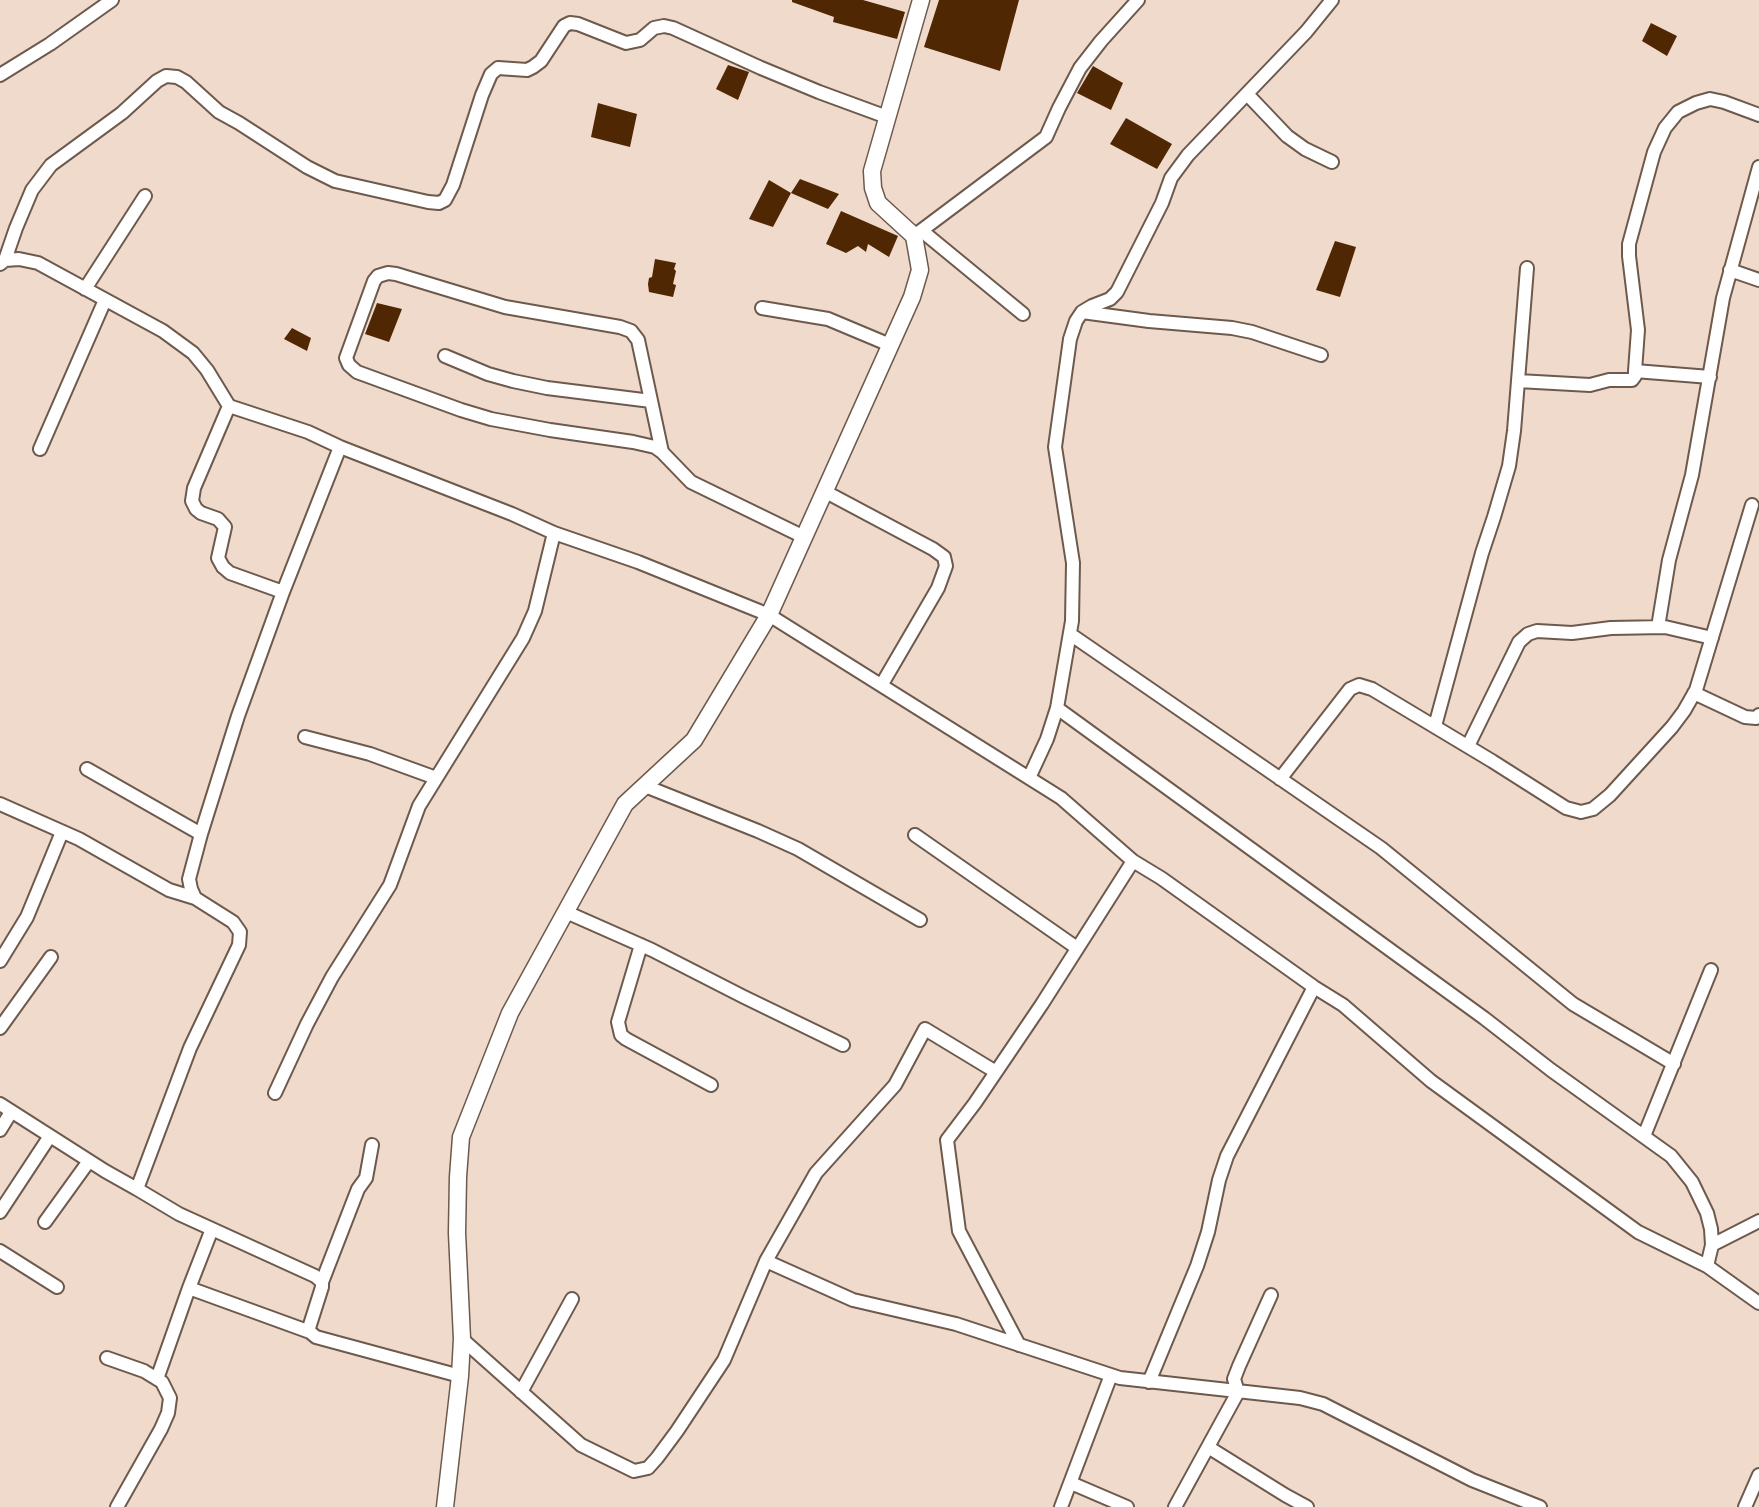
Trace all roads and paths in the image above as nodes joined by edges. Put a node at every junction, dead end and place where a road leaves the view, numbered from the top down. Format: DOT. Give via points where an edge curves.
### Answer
graph roads {
  1 [pos="112,0"];
  2 [pos="921,0"];
  3 [pos="1138,0"];
  4 [pos="1332,0"];
  5 [pos="0,75"];
  6 [pos="1247,94"];
  7 [pos="1759,115"];
  8 [pos="887,117"];
  9 [pos="1332,162"];
  10 [pos="1759,167"];
  11 [pos="145,195"];
  12 [pos="918,233"];
  13 [pos="3,262"];
  14 [pos="1527,268"];
  15 [pos="1730,270"];
  16 [pos="1759,280"];
  17 [pos="85,289"];
  18 [pos="105,300"];
  19 [pos="762,308"];
  20 [pos="1082,312"];
  21 [pos="1023,314"];
  22 [pos="890,345"];
  23 [pos="1321,355"];
  24 [pos="445,356"];
  25 [pos="1636,371"];
  26 [pos="1710,377"];
  27 [pos="1518,381"];
  28 [pos="651,401"];
  29 [pos="229,406"];
  30 [pos="340,447"];
  31 [pos="40,449"];
  32 [pos="662,452"];
  33 [pos="824,491"];
  34 [pos="1752,505"];
  35 [pos="554,533"];
  36 [pos="804,537"];
  37 [pos="283,592"];
  38 [pos="769,615"];
  39 [pos="1657,627"];
  40 [pos="1070,634"];
  41 [pos="1712,638"];
  42 [pos="882,684"];
  43 [pos="1694,693"];
  44 [pos="1057,708"];
  45 [pos="1759,715"];
  46 [pos="1435,726"];
  47 [pos="305,737"];
  48 [pos="1468,746"];
  49 [pos="87,769"];
  50 [pos="436,778"];
  51 [pos="1029,778"];
  52 [pos="1280,779"];
  53 [pos="645,786"];
  54 [pos="0,804"];
  55 [pos="62,832"];
  56 [pos="201,834"];
  57 [pos="915,835"];
  58 [pos="1133,861"];
  59 [pos="195,898"];
  60 [pos="566,912"];
  61 [pos="920,920"];
  62 [pos="642,945"];
  63 [pos="1077,948"];
  64 [pos="51,957"];
  65 [pos="0,961"];
  66 [pos="1712,971"];
  67 [pos="1314,987"];
  68 [pos="0,1028"];
  69 [pos="843,1045"];
  70 [pos="1674,1064"];
  71 [pos="996,1072"];
  72 [pos="711,1085"];
  73 [pos="275,1093"];
  74 [pos="6,1108"];
  75 [pos="0,1130"];
  76 [pos="50,1136"];
  77 [pos="1644,1136"];
  78 [pos="372,1145"];
  79 [pos="89,1161"];
  80 [pos="137,1189"];
  81 [pos="0,1212"];
  82 [pos="1759,1221"];
  83 [pos="45,1222"];
  84 [pos="212,1229"];
  85 [pos="1712,1245"];
  86 [pos="0,1251"];
  87 [pos="766,1261"];
  88 [pos="1707,1266"];
  89 [pos="322,1282"];
  90 [pos="57,1287"];
  91 [pos="189,1288"];
  92 [pos="1271,1295"];
  93 [pos="572,1299"];
  94 [pos="1759,1303"];
  95 [pos="310,1332"];
  96 [pos="462,1339"];
  97 [pos="1020,1345"];
  98 [pos="107,1357"];
  99 [pos="1111,1375"];
  100 [pos="460,1376"];
  101 [pos="157,1379"];
  102 [pos="1149,1382"];
  103 [pos="521,1392"];
  104 [pos="1238,1392"];
  105 [pos="1208,1447"];
  106 [pos="1759,1475"];
  107 [pos="1070,1483"];
  108 [pos="117,1507"];
  109 [pos="445,1507"];
  110 [pos="1062,1507"];
  111 [pos="1128,1507"];
  112 [pos="1175,1507"];
  113 [pos="1307,1507"];
  114 [pos="1541,1507"];
  115 [pos="1745,1507"];
  1 -- 5 [label="street"];
  2 -- 8 [label="street"];
  3 -- 12 [label="street" via="1080,68 1046,136"];
  4 -- 6 [label="street"];
  6 -- 9 [label="street" via="1287,136"];
  6 -- 20 [label="street" via="1171,178 1117,292"];
  7 -- 25 [label="street" via="1710,99 1678,112 1665,128 1629,244 1638,330"];
  8 -- 12 [label="street" via="872,171 873,188 878,203"];
  8 -- 13 [label="street" via="761,68 673,27 654,28 640,40 626,43 570,23 534,67 498,68 491,74 449,194 439,203 335,181 219,112 186,82 166,76 51,165 32,190"];
  10 -- 15 [label="street"];
  11 -- 17 [label="street"];
  12 -- 21 [label="street"];
  12 -- 22 [label="street" via="920,270"];
  13 -- 17 [label="street" via="37,263"];
  14 -- 27 [label="street"];
  15 -- 16 [label="street"];
  15 -- 26 [label="street"];
  17 -- 18 [label="street"];
  18 -- 29 [label="street" via="193,353"];
  18 -- 31 [label="street"];
  19 -- 22 [label="street" via="828,319"];
  20 -- 23 [label="street" via="1232,328"];
  20 -- 40 [label="street" via="1070,339 1055,447 1073,563"];
  22 -- 33 [label="street"];
  24 -- 28 [label="street" via="525,384"];
  25 -- 26 [label="street"];
  25 -- 27 [label="street" via="1632,380 1590,385"];
  26 -- 39 [label="street"];
  27 -- 46 [label="street" via="1509,466"];
  28 -- 32 [label="street"];
  28 -- 32 [label="street" via="638,340 631,331 505,307 396,274 378,276 374,281 346,358 357,372 491,419 634,442"];
  29 -- 30 [label="street"];
  29 -- 37 [label="street" via="192,501 201,513 225,527 218,558 223,567"];
  30 -- 35 [label="street"];
  30 -- 37 [label="street"];
  32 -- 36 [label="street" via="691,482"];
  33 -- 36 [label="street"];
  33 -- 42 [label="street" via="944,557 946,566 938,588"];
  34 -- 41 [label="street"];
  35 -- 38 [label="street"];
  35 -- 50 [label="street" via="535,611 523,639"];
  36 -- 38 [label="street"];
  37 -- 56 [label="street"];
  38 -- 42 [label="street"];
  38 -- 53 [label="street" via="694,740"];
  39 -- 41 [label="street"];
  39 -- 48 [label="street" via="1528,634 1519,642"];
  40 -- 44 [label="street"];
  40 -- 52 [label="street"];
  41 -- 43 [label="street"];
  42 -- 51 [label="street"];
  43 -- 45 [label="street" via="1745,717"];
  43 -- 48 [label="street" via="1672,727 1610,795 1581,812 1566,808"];
  44 -- 51 [label="street"];
  44 -- 77 [label="street"];
  46 -- 48 [label="street"];
  46 -- 52 [label="street" via="1359,685 1350,689"];
  47 -- 50 [label="street"];
  49 -- 56 [label="street"];
  50 -- 73 [label="street" via="419,806 390,885 326,989"];
  51 -- 58 [label="street" via="1061,798"];
  52 -- 70 [label="street" via="1381,848 1573,1004"];
  53 -- 60 [label="street" via="625,804"];
  53 -- 61 [label="street" via="798,849"];
  54 -- 55 [label="street"];
  55 -- 59 [label="street" via="169,890"];
  55 -- 65 [label="street" via="27,917"];
  56 -- 59 [label="street" via="189,879"];
  57 -- 63 [label="street"];
  58 -- 63 [label="street"];
  58 -- 67 [label="street"];
  59 -- 80 [label="street" via="233,922 240,932 239,945 190,1048"];
  60 -- 62 [label="street"];
  60 -- 96 [label="street" via="510,1013 461,1137 457,1233"];
  62 -- 69 [label="street"];
  62 -- 72 [label="street" via="618,1022 621,1035"];
  63 -- 71 [label="street"];
  64 -- 68 [label="street"];
  66 -- 70 [label="street"];
  67 -- 88 [label="street" via="1343,1004 1431,1081 1638,1232"];
  67 -- 102 [label="street" via="1227,1156 1197,1266"];
  70 -- 77 [label="street"];
  71 -- 87 [label="street" via="925,1029 895,1085 816,1173"];
  71 -- 97 [label="street" via="947,1140 959,1231"];
  74 -- 75 [label="street"];
  74 -- 76 [label="street"];
  76 -- 79 [label="street"];
  76 -- 81 [label="street"];
  77 -- 85 [label="street" via="1671,1156 1692,1182 1707,1213"];
  78 -- 89 [label="street" via="366,1178"];
  79 -- 80 [label="street"];
  79 -- 83 [label="street"];
  80 -- 84 [label="street"];
  82 -- 85 [label="street"];
  84 -- 89 [label="street"];
  84 -- 91 [label="street"];
  85 -- 88 [label="street"];
  86 -- 90 [label="street"];
  87 -- 97 [label="street" via="853,1300 956,1324"];
  87 -- 103 [label="street" via="724,1360 648,1468 634,1471 581,1445"];
  88 -- 94 [label="street"];
  89 -- 95 [label="street"];
  91 -- 95 [label="street"];
  91 -- 101 [label="street"];
  92 -- 104 [label="street" via="1238,1366 1234,1379"];
  93 -- 103 [label="street"];
  95 -- 100 [label="street"];
  96 -- 100 [label="street"];
  96 -- 103 [label="street"];
  97 -- 99 [label="street"];
  98 -- 101 [label="street"];
  99 -- 102 [label="street"];
  99 -- 107 [label="street"];
  100 -- 109 [label="street"];
  101 -- 108 [label="street" via="170,1398 168,1413"];
  102 -- 104 [label="street"];
  104 -- 105 [label="street"];
  104 -- 114 [label="street" via="1323,1404 1472,1480"];
  105 -- 112 [label="street"];
  105 -- 113 [label="street"];
  106 -- 115 [label="street"];
  107 -- 110 [label="street"];
  107 -- 111 [label="street"];
}
